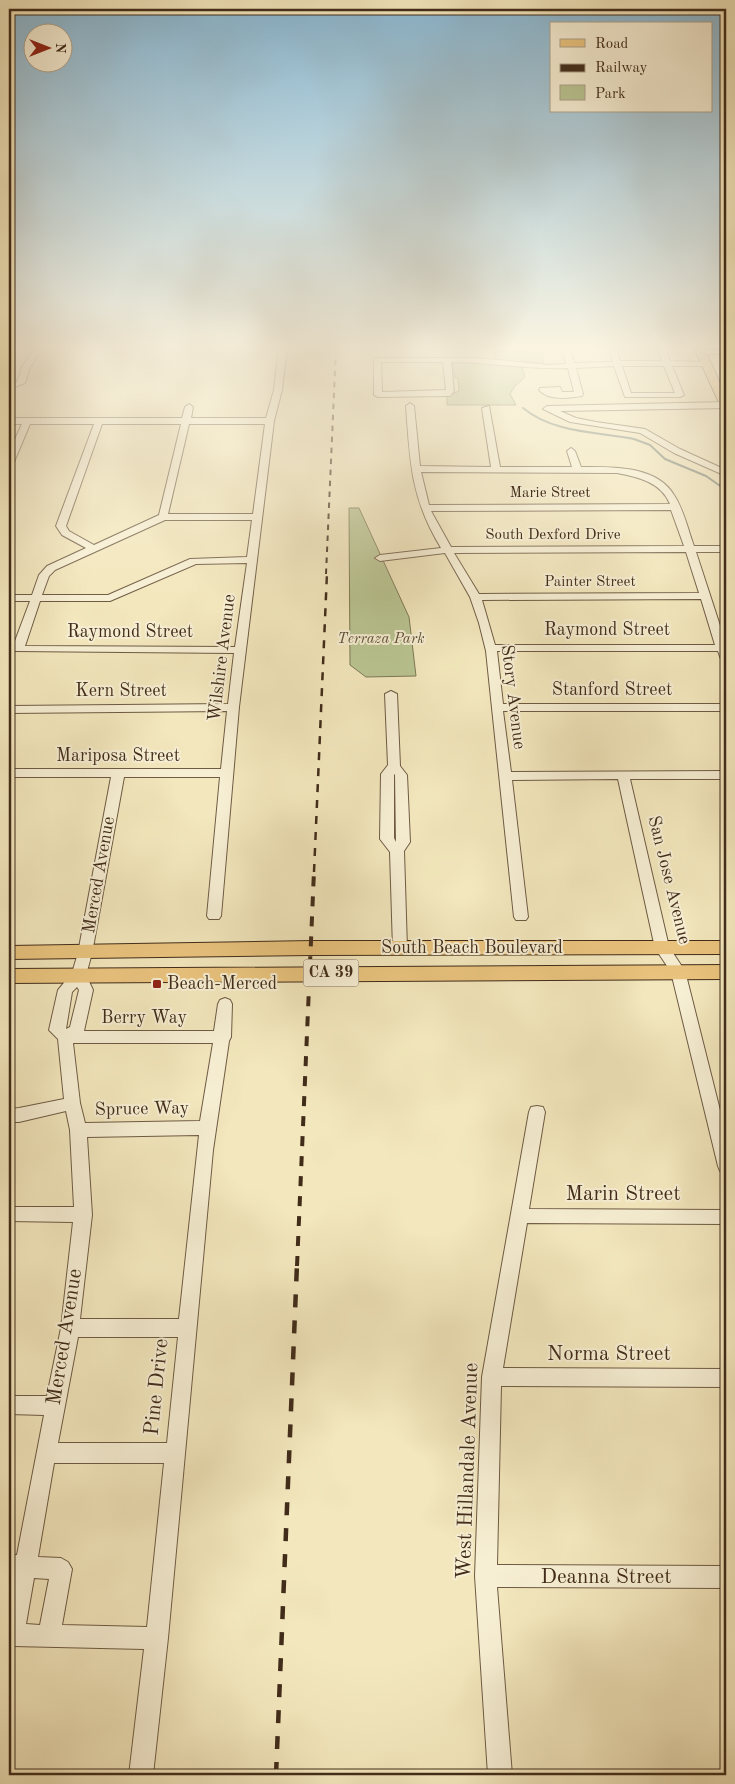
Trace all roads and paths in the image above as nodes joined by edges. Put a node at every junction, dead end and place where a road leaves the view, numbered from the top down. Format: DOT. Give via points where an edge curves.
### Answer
graph roads {
  1 [pos="22,431"];
  2 [pos="94,431"];
  3 [pos="184,431"];
  4 [pos="269,431"];
  5 [pos="413,431"];
  6 [pos="490,431"];
  7 [pos="642,431"];
  8 [pos="571,451"];
  9 [pos="9,462"];
  10 [pos="415,469"];
  11 [pos="496,469"];
  12 [pos="577,469"];
  13 [pos="726,473"];
  14 [pos="675,507"];
  15 [pos="426,508"];
  16 [pos="164,516"];
  17 [pos="258,516"];
  18 [pos="93,548"];
  19 [pos="691,549"];
  20 [pos="726,549"];
  21 [pos="449,550"];
  22 [pos="380,558"];
  23 [pos="252,560"];
  24 [pos="705,596"];
  25 [pos="9,598"];
  26 [pos="37,598"];
  27 [pos="475,598"];
  28 [pos="491,648"];
  29 [pos="722,648"];
  30 [pos="18,650"];
  31 [pos="241,650"];
  32 [pos="726,660"];
  33 [pos="391,694"];
  34 [pos="233,707"];
  35 [pos="726,707"];
  36 [pos="498,708"];
  37 [pos="9,709"];
  38 [pos="9,773"];
  39 [pos="228,773"];
  40 [pos="118,774"];
  41 [pos="726,775"];
  42 [pos="505,776"];
  43 [pos="623,776"];
  44 [pos="214,916"];
  45 [pos="521,917"];
  46 [pos="662,948"];
  47 [pos="726,948"];
  48 [pos="400,949"];
  49 [pos="85,953"];
  50 [pos="9,954"];
  51 [pos="678,971"];
  52 [pos="726,972"];
  53 [pos="79,975"];
  54 [pos="9,976"];
  55 [pos="225,1004"];
  56 [pos="223,1036"];
  57 [pos="65,1037"];
  58 [pos="72,1103"];
  59 [pos="537,1112"];
  60 [pos="9,1115"];
  61 [pos="207,1128"];
  62 [pos="78,1130"];
  63 [pos="726,1166"];
  64 [pos="9,1214"];
  65 [pos="83,1215"];
  66 [pos="520,1216"];
  67 [pos="726,1217"];
  68 [pos="70,1328"];
  69 [pos="188,1328"];
  70 [pos="492,1377"];
  71 [pos="726,1378"];
  72 [pos="9,1404"];
  73 [pos="54,1406"];
  74 [pos="46,1453"];
  75 [pos="174,1453"];
  76 [pos="17,1566"];
  77 [pos="486,1576"];
  78 [pos="726,1577"];
  79 [pos="49,1636"];
  80 [pos="156,1638"];
  81 [pos="141,1775"];
  82 [pos="500,1775"];
  1 -- 9 [label="street"];
  2 -- 18 [label="street" via="61,526 65,532"];
  3 -- 16 [label="street"];
  4 -- 17 [label="street, Wilshire Avenue"];
  5 -- 10 [label="street, Story Avenue"];
  6 -- 11 [label="street"];
  7 -- 13 [label="street"];
  8 -- 12 [label="street"];
  10 -- 11 [label="street"];
  10 -- 15 [label="street, Story Avenue"];
  11 -- 12 [label="street"];
  12 -- 14 [label="street" via="635,473 666,489"];
  14 -- 15 [label="street, Marie Street"];
  14 -- 19 [label="street"];
  15 -- 21 [label="street, Story Avenue"];
  16 -- 17 [label="street"];
  16 -- 18 [label="street"];
  17 -- 23 [label="street, Wilshire Avenue"];
  18 -- 26 [label="street" via="51,568 44,575"];
  19 -- 20 [label="street, South Dexford Drive"];
  19 -- 21 [label="street, South Dexford Drive"];
  19 -- 24 [label="street"];
  21 -- 22 [label="street, South Dexford Drive"];
  21 -- 27 [label="street, Story Avenue"];
  23 -- 26 [label="street" via="194,560 110,598"];
  23 -- 31 [label="street, Wilshire Avenue"];
  24 -- 27 [label="street, Painter Street"];
  24 -- 29 [label="street"];
  25 -- 26 [label="street"];
  26 -- 30 [label="street"];
  27 -- 28 [label="street, Story Avenue"];
  28 -- 29 [label="street, Raymond Street"];
  28 -- 36 [label="street, Story Avenue"];
  29 -- 32 [label="street"];
  30 -- 31 [label="street, Raymond Street"];
  31 -- 34 [label="street, Wilshire Avenue"];
  33 -- 48 [label="street" via="394,766 387,774 387,839 397,851"];
  34 -- 37 [label="street, Kern Street"];
  34 -- 39 [label="street, Wilshire Avenue"];
  35 -- 36 [label="street, Stanford Street"];
  36 -- 42 [label="street, Story Avenue"];
  38 -- 40 [label="street, Mariposa Street"];
  39 -- 40 [label="street, Mariposa Street"];
  39 -- 44 [label="street, Wilshire Avenue"];
  40 -- 49 [label="street, Merced Avenue"];
  41 -- 43 [label="street"];
  42 -- 43 [label="street"];
  42 -- 45 [label="street, Story Avenue"];
  43 -- 46 [label="street, San Jose Avenue"];
  46 -- 47 [label="main road, South Beach Boulevard / CA 39"];
  46 -- 48 [label="main road, South Beach Boulevard / CA 39"];
  46 -- 51 [label="street, San Jose Avenue"];
  48 -- 49 [label="main road, South Beach Boulevard / CA 39"];
  49 -- 50 [label="main road, South Beach Boulevard / CA 39"];
  49 -- 53 [label="street, Merced Avenue"];
  51 -- 52 [label="main road, South Beach Boulevard / CA 39"];
  51 -- 53 [label="main road, South Beach Boulevard / CA 39"];
  51 -- 63 [label="street, San Jose Avenue"];
  53 -- 54 [label="main road, South Beach Boulevard / CA 39"];
  53 -- 57 [label="street, Merced Avenue" via="86,990 77,1030"];
  55 -- 56 [label="street, Pine Drive"];
  56 -- 57 [label="street, Berry Way"];
  56 -- 61 [label="street, Pine Drive"];
  57 -- 58 [label="street, Merced Avenue"];
  58 -- 60 [label="street"];
  58 -- 62 [label="street, Merced Avenue"];
  59 -- 66 [label="street, West Hillandale Avenue"];
  61 -- 62 [label="street, Spruce Way"];
  61 -- 69 [label="street, Pine Drive"];
  62 -- 65 [label="street, Merced Avenue"];
  64 -- 65 [label="street"];
  65 -- 68 [label="street, Merced Avenue"];
  66 -- 67 [label="street, Marin Street"];
  66 -- 70 [label="street, West Hillandale Avenue"];
  68 -- 69 [label="street"];
  68 -- 73 [label="street, Merced Avenue"];
  69 -- 75 [label="street, Pine Drive"];
  70 -- 71 [label="street, Norma Street"];
  70 -- 77 [label="street, West Hillandale Avenue"];
  72 -- 73 [label="street"];
  73 -- 74 [label="street, Merced Avenue"];
  74 -- 75 [label="street"];
  74 -- 76 [label="street, Merced Avenue"];
  75 -- 80 [label="street, Pine Drive"];
  76 -- 79 [label="street, Merced Avenue" via="13,1635"];
  76 -- 79 [label="street" via="60,1569"];
  77 -- 78 [label="street, Deanna Street"];
  77 -- 82 [label="street, West Hillandale Avenue"];
  79 -- 80 [label="street"];
  80 -- 81 [label="street, Pine Drive"];
}
